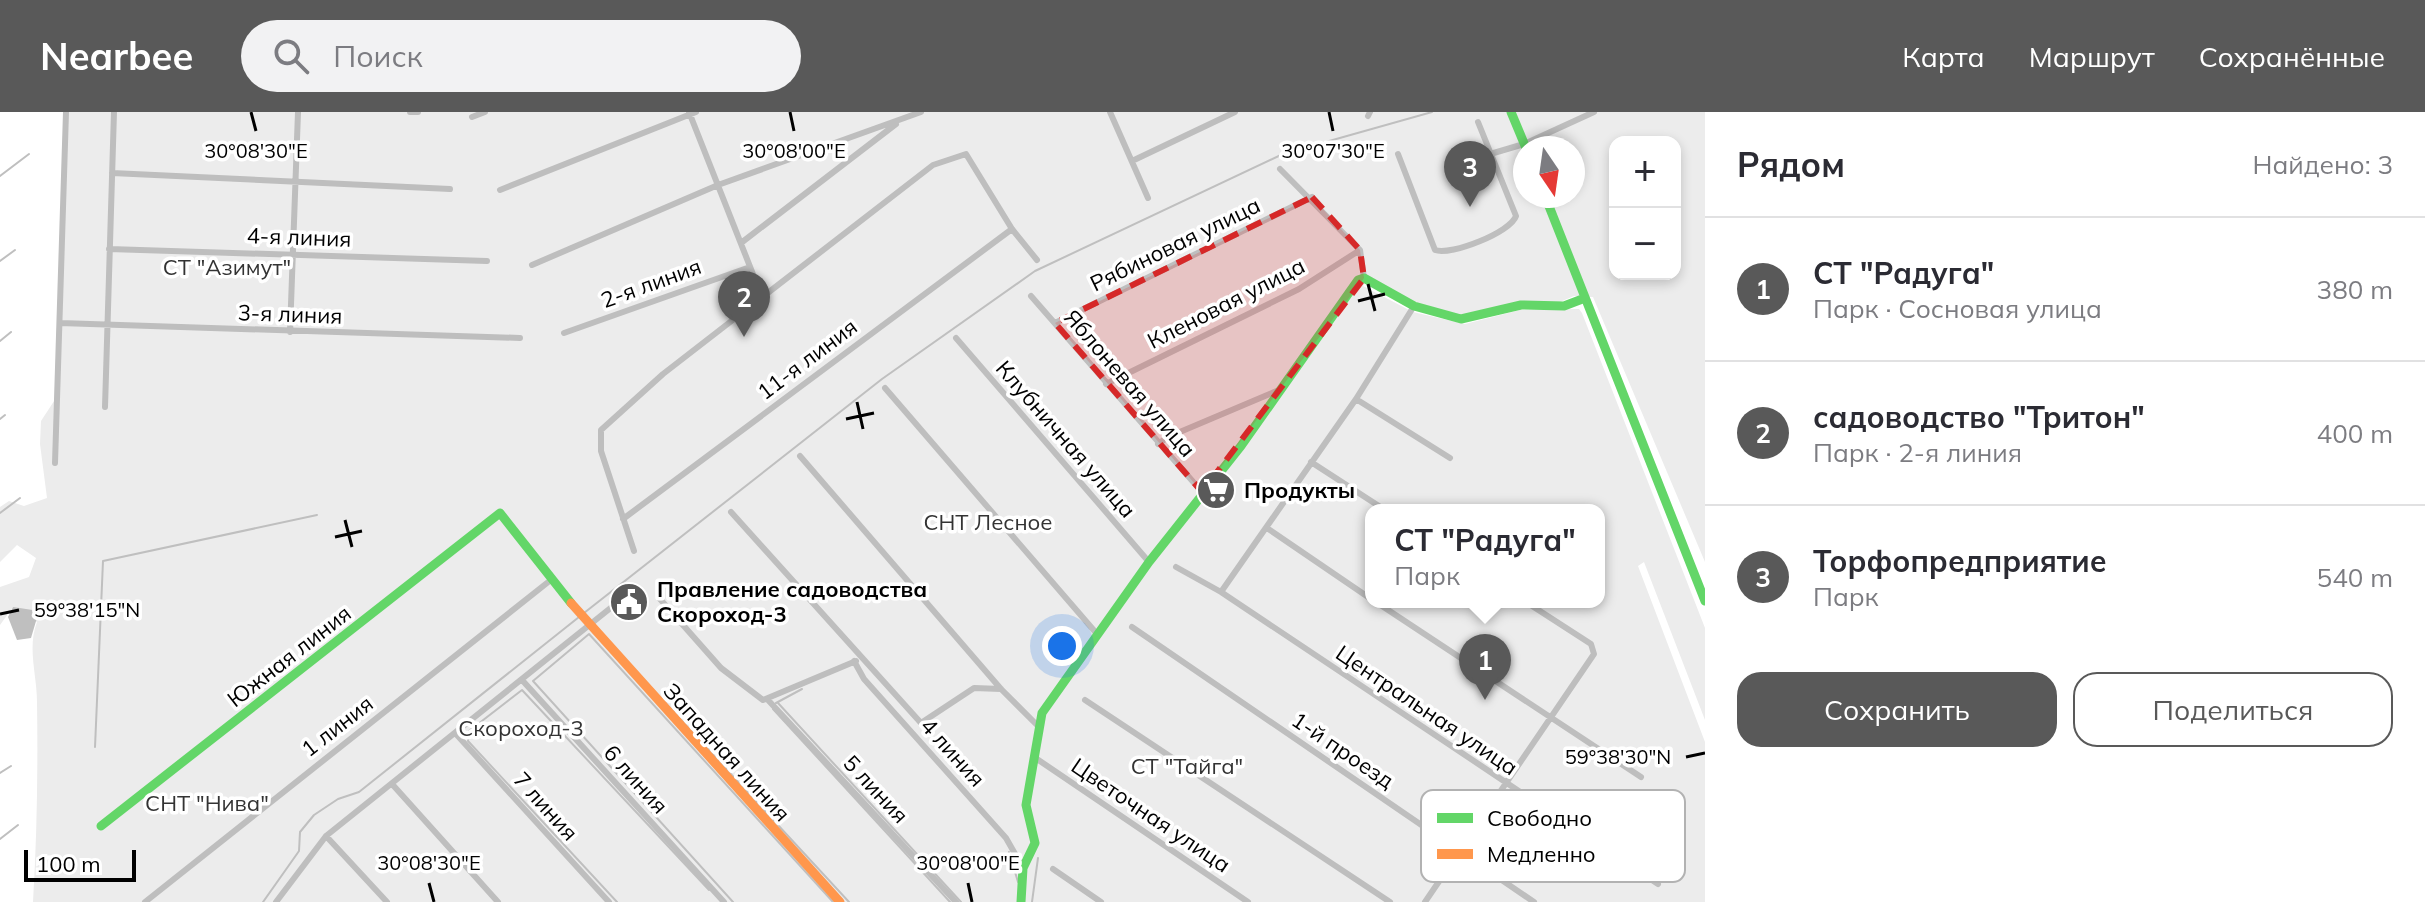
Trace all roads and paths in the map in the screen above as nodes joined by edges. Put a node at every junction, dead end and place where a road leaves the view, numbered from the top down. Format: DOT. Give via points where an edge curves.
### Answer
graph roads {
  1 [pos="66,112"];
  2 [pos="114,112"];
  3 [pos="298,112"];
  4 [pos="410,112"];
  5 [pos="418,112"];
  6 [pos="485,112"];
  7 [pos="921,112"];
  8 [pos="1110,112"];
  9 [pos="1209,112"];
  10 [pos="1235,112"];
  11 [pos="1511,112"];
  12 [pos="1594,112"];
  13 [pos="691,113"];
  14 [pos="472,117"];
  15 [pos="902,120"];
  16 [pos="1213,121"];
  17 [pos="1478,122"];
  18 [pos="1521,136"];
  19 [pos="1545,136"];
  20 [pos="1513,148"];
  21 [pos="1490,153"];
  22 [pos="1398,154"];
  23 [pos="1132,161"];
  24 [pos="1460,163"];
  25 [pos="1280,169"];
  26 [pos="112,173"];
  27 [pos="296,182"];
  28 [pos="718,185"];
  29 [pos="450,189"];
  30 [pos="500,190"];
  31 [pos="1312,197"];
  32 [pos="1148,198"];
  33 [pos="1550,208"];
  34 [pos="1012,229"];
  35 [pos="741,243"];
  36 [pos="109,249"];
  37 [pos="1360,250"];
  38 [pos="293,255"];
  39 [pos="1037,260"];
  40 [pos="487,261"];
  41 [pos="532,265"];
  42 [pos="750,267"];
  43 [pos="1364,278"];
  44 [pos="1031,296"];
  45 [pos="762,297"];
  46 [pos="1585,298"];
  47 [pos="1414,306"];
  48 [pos="60,323"];
  49 [pos="1055,323"];
  50 [pos="108,326"];
  51 [pos="290,332"];
  52 [pos="564,333"];
  53 [pos="520,338"];
  54 [pos="956,338"];
  55 [pos="1106,384"];
  56 [pos="885,388"];
  57 [pos="1283,389"];
  58 [pos="1356,399"];
  59 [pos="105,407"];
  60 [pos="1158,444"];
  61 [pos="800,456"];
  62 [pos="1450,458"];
  63 [pos="1311,462"];
  64 [pos="55,463"];
  65 [pos="1202,492"];
  66 [pos="1376,504"];
  67 [pos="731,512"];
  68 [pos="500,513"];
  69 [pos="623,519"];
  70 [pos="1267,528"];
  71 [pos="634,551"];
  72 [pos="1149,562"];
  73 [pos="1176,567"];
  74 [pos="552,579"];
  75 [pos="633,590"];
  76 [pos="1221,592"];
  77 [pos="1365,595"];
  78 [pos="660,599"];
  79 [pos="1705,601"];
  80 [pos="1385,608"];
  81 [pos="1535,608"];
  82 [pos="583,619"];
  83 [pos="1132,627"];
  84 [pos="1097,634"];
  85 [pos="864,659"];
  86 [pos="854,661"];
  87 [pos="522,680"];
  88 [pos="1001,689"];
  89 [pos="768,700"];
  90 [pos="1085,700"];
  91 [pos="1550,719"];
  92 [pos="1038,726"];
  93 [pos="456,734"];
  94 [pos="1034,757"];
  95 [pos="1641,777"];
  96 [pos="392,784"];
  97 [pos="1505,785"];
  98 [pos="1502,790"];
  99 [pos="1513,790"];
  100 [pos="1421,824"];
  101 [pos="101,826"];
  102 [pos="326,836"];
  103 [pos="1023,868"];
  104 [pos="1053,869"];
  105 [pos="1439,882"];
  106 [pos="1505,882"];
  107 [pos="1655,882"];
  108 [pos="1658,884"];
  109 [pos="145,902"];
  110 [pos="277,902"];
  111 [pos="387,902"];
  112 [pos="498,902"];
  113 [pos="609,902"];
  114 [pos="724,902"];
  115 [pos="840,902"];
  116 [pos="956,902"];
  117 [pos="1021,902"];
  118 [pos="1101,902"];
  119 [pos="1248,902"];
  120 [pos="1390,902"];
  121 [pos="1425,902"];
  122 [pos="1534,902"];
  1 -- 48 [label="street"];
  2 -- 26 [label="street"];
  3 -- 27 [label="street"];
  4 -- 5 [label="street"];
  6 -- 14 [label="street"];
  7 -- 15 [label="street"];
  8 -- 23 [label="street"];
  9 -- 16 [label="street"];
  10 -- 16 [label="street"];
  11 -- 18 [label="street"];
  12 -- 19 [label="street"];
  13 -- 28 [label="street"];
  13 -- 30 [label="street"];
  15 -- 28 [label="street"];
  15 -- 35 [label="street"];
  16 -- 23 [label="street"];
  17 -- 21 [label="street"];
  20 -- 21 [label="street"];
  21 -- 22 [label="street" via="1516,216 1514,223 1448,253 1435,250"];
  21 -- 24 [label="street"];
  23 -- 32 [label="street"];
  25 -- 31 [label="street"];
  26 -- 27 [label="street"];
  26 -- 36 [label="street"];
  27 -- 29 [label="street"];
  27 -- 38 [label="street"];
  28 -- 35 [label="street"];
  28 -- 41 [label="street"];
  31 -- 37 [label="street"];
  31 -- 49 [label="street, Рябиновая улица"];
  33 -- 46 [label="street"];
  34 -- 39 [label="street"];
  34 -- 45 [label="street" via="966,154 954,156 933,165"];
  34 -- 69 [label="street, 11-я линия"];
  35 -- 42 [label="street"];
  36 -- 38 [label="street, 4-я линия"];
  36 -- 50 [label="street"];
  37 -- 43 [label="street"];
  37 -- 55 [label="street, Кленовая улица" via="1299,289"];
  38 -- 40 [label="street, 4-я линия"];
  38 -- 51 [label="street"];
  42 -- 45 [label="street"];
  42 -- 52 [label="street, 2-я линия"];
  43 -- 47 [label="street"];
  43 -- 57 [label="street" via="1343,299"];
  44 -- 49 [label="street, Яблоневая улица"];
  45 -- 69 [label="street" via="601,430 601,451"];
  46 -- 47 [label="street" via="1564,306 1521,305 1461,319"];
  46 -- 79 [label="street"];
  47 -- 58 [label="street"];
  48 -- 50 [label="street, 3-я линия"];
  48 -- 64 [label="street"];
  49 -- 55 [label="street, Яблоневая улица"];
  50 -- 51 [label="street, 3-я линия"];
  50 -- 59 [label="street"];
  51 -- 53 [label="street, 3-я линия"];
  54 -- 72 [label="street, Клубничная улица"];
  55 -- 60 [label="street, Яблоневая улица"];
  56 -- 84 [label="street"];
  57 -- 60 [label="street"];
  57 -- 65 [label="street"];
  58 -- 62 [label="street"];
  58 -- 63 [label="street"];
  60 -- 65 [label="street, Яблоневая улица"];
  61 -- 88 [label="street"];
  63 -- 66 [label="street"];
  63 -- 70 [label="street"];
  65 -- 72 [label="street"];
  67 -- 85 [label="street"];
  68 -- 74 [label="street, Западная линия"];
  68 -- 101 [label="street, Южная линия"];
  69 -- 71 [label="street"];
  70 -- 76 [label="street"];
  70 -- 77 [label="street"];
  72 -- 84 [label="street"];
  73 -- 76 [label="street, Центральная улица"];
  74 -- 82 [label="street, Западная линия"];
  74 -- 109 [label="street, 1 линия"];
  75 -- 82 [label="street"];
  76 -- 97 [label="street, Центральная улица"];
  78 -- 89 [label="street, 5 линия" via="721,668"];
  80 -- 91 [label="street"];
  81 -- 91 [label="street" via="1591,644 1594,654"];
  82 -- 87 [label="street"];
  82 -- 115 [label="street, Западная линия"];
  83 -- 100 [label="street, 1-й проезд"];
  84 -- 92 [label="street" via="1053,694"];
  85 -- 86 [label="street"];
  85 -- 88 [label="street" via="921,723 974,688"];
  86 -- 89 [label="street"];
  86 -- 103 [label="street, 4 линия" via="864,679 1006,838"];
  87 -- 93 [label="street"];
  87 -- 114 [label="street, 6 линия"];
  88 -- 92 [label="street"];
  89 -- 116 [label="street, 5 линия"];
  90 -- 120 [label="street"];
  91 -- 95 [label="street"];
  91 -- 97 [label="street"];
  92 -- 94 [label="street"];
  93 -- 96 [label="street"];
  93 -- 113 [label="street, 7 линия"];
  94 -- 103 [label="street" via="1026,805 1035,843"];
  94 -- 119 [label="street, Цветочная улица"];
  96 -- 102 [label="street"];
  96 -- 112 [label="street"];
  97 -- 98 [label="street"];
  97 -- 99 [label="street, Центральная улица"];
  102 -- 110 [label="street"];
  102 -- 111 [label="street"];
  103 -- 117 [label="street"];
  104 -- 118 [label="street"];
  105 -- 121 [label="street"];
  106 -- 122 [label="street, 1-й проезд"];
  107 -- 108 [label="street, Центральная улица"];
}
